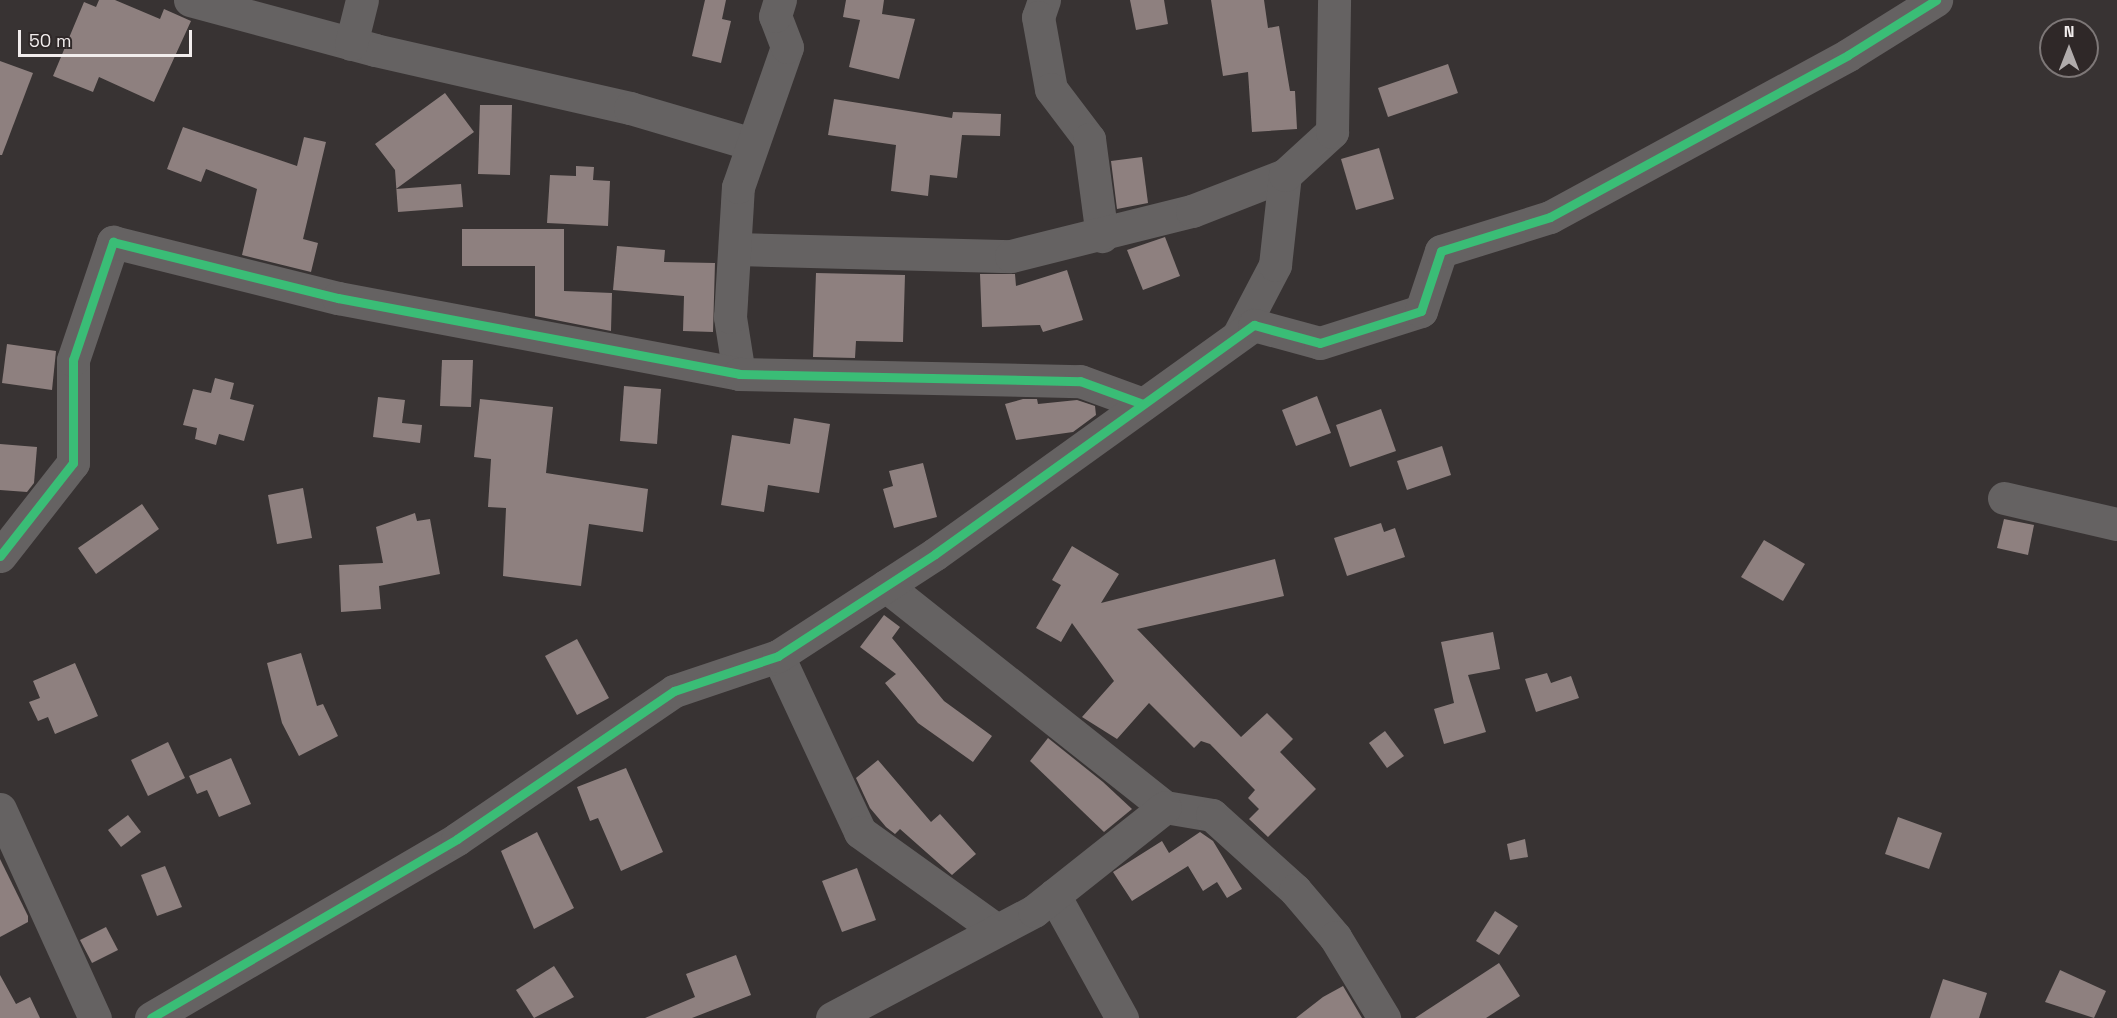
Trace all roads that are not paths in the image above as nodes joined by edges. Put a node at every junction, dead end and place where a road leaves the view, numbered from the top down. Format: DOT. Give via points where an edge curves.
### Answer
graph roads {
  1 [pos="190,0"];
  2 [pos="362,0"];
  3 [pos="780,0"];
  4 [pos="1044,0"];
  5 [pos="1334,0"];
  6 [pos="1936,0"];
  7 [pos="351,44"];
  8 [pos="752,144"];
  9 [pos="1285,175"];
  10 [pos="1102,236"];
  11 [pos="737,249"];
  12 [pos="1239,334"];
  13 [pos="739,374"];
  14 [pos="1143,404"];
  15 [pos="2004,498"];
  16 [pos="2117,524"];
  17 [pos="0,556"];
  18 [pos="886,586"];
  19 [pos="778,656"];
  20 [pos="1165,807"];
  21 [pos="0,809"];
  22 [pos="1054,895"];
  23 [pos="997,930"];
  24 [pos="866,1008"];
  25 [pos="95,1018"];
  26 [pos="151,1018"];
  27 [pos="832,1018"];
  28 [pos="1122,1018"];
  29 [pos="1384,1018"];
  1 -- 7 [label="street"];
  2 -- 7 [label="street"];
  3 -- 8 [label="street" via="775,16 787,47"];
  4 -- 10 [label="street" via="1038,17 1051,89 1089,139"];
  5 -- 9 [label="street" via="1332,132"];
  6 -- 12 [label="street" via="1848,55 1550,217 1441,251 1422,311 1320,343 1254,325"];
  7 -- 8 [label="street" via="630,108"];
  8 -- 11 [label="street" via="738,187"];
  9 -- 10 [label="street" via="1192,211"];
  9 -- 12 [label="street" via="1275,265"];
  10 -- 11 [label="street" via="1011,256"];
  11 -- 13 [label="street" via="730,317"];
  12 -- 14 [label="street"];
  13 -- 14 [label="street" via="1080,381"];
  13 -- 17 [label="street" via="338,298 113,242 73,360 73,463"];
  14 -- 18 [label="street"];
  15 -- 16 [label="street"];
  18 -- 19 [label="street"];
  18 -- 20 [label="street"];
  19 -- 23 [label="street" via="860,832"];
  19 -- 26 [label="street" via="674,691 457,839"];
  20 -- 22 [label="street"];
  20 -- 29 [label="street" via="1212,816 1294,890 1335,937"];
  21 -- 25 [label="street"];
  22 -- 23 [label="street"];
  22 -- 28 [label="street"];
  23 -- 24 [label="street"];
  24 -- 27 [label="street"];
}
